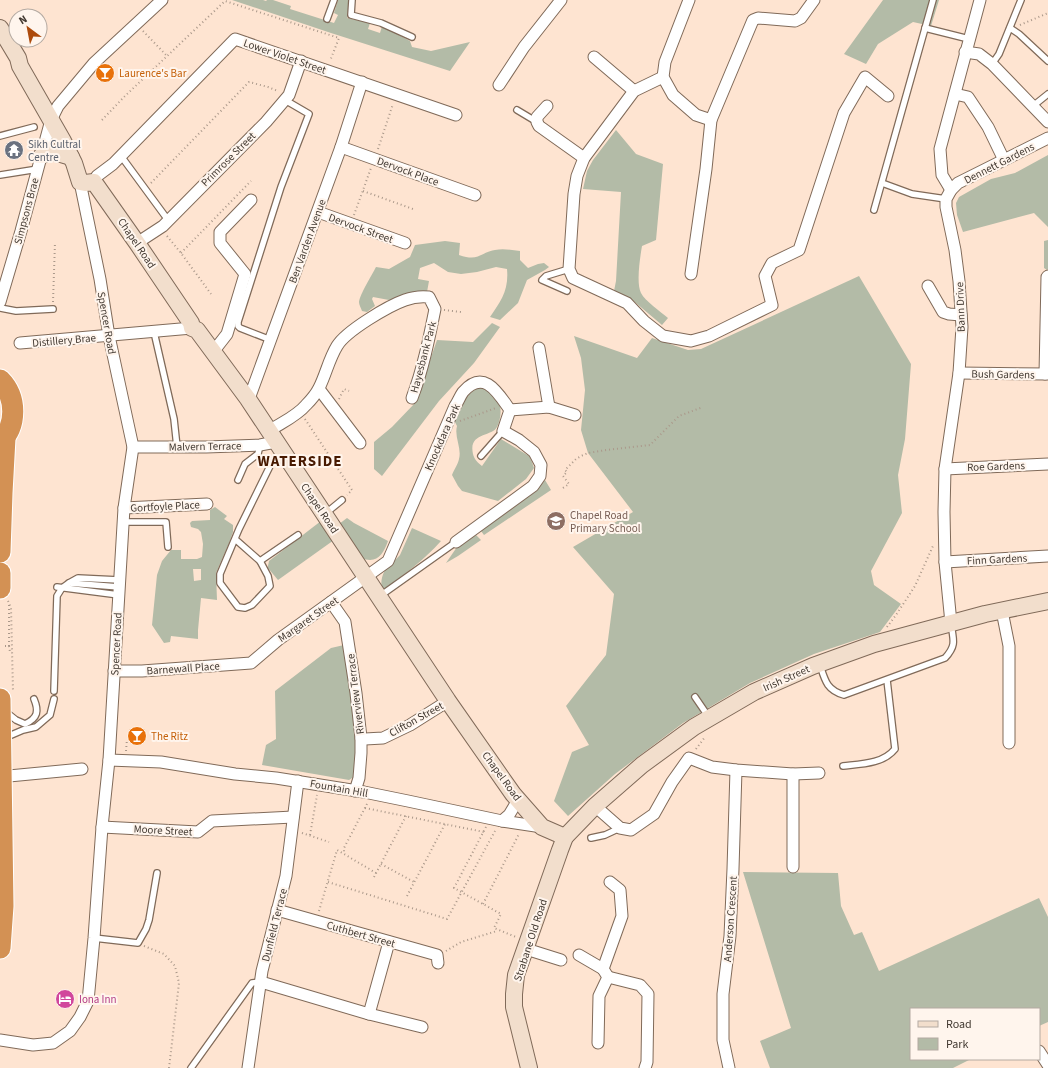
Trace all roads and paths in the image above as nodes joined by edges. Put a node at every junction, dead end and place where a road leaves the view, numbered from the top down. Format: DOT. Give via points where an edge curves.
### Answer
graph roads {
  1 [pos="162,0"];
  2 [pos="334,0"];
  3 [pos="352,0"];
  4 [pos="561,0"];
  5 [pos="689,0"];
  6 [pos="814,0"];
  7 [pos="933,0"];
  8 [pos="980,0"];
  9 [pos="1021,0"];
  10 [pos="1048,13"];
  11 [pos="327,19"];
  12 [pos="136,25"];
  13 [pos="0,28"];
  14 [pos="925,28"];
  15 [pos="1010,28"];
  16 [pos="412,37"];
  17 [pos="969,39"];
  18 [pos="966,52"];
  19 [pos="167,56"];
  20 [pos="594,57"];
  21 [pos="301,61"];
  22 [pos="1048,61"];
  23 [pos="992,64"];
  24 [pos="664,77"];
  25 [pos="362,82"];
  26 [pos="499,85"];
  27 [pos="634,90"];
  28 [pos="397,94"];
  29 [pos="955,94"];
  30 [pos="1048,94"];
  31 [pos="888,96"];
  32 [pos="287,98"];
  33 [pos="547,106"];
  34 [pos="1033,106"];
  35 [pos="517,110"];
  36 [pos="456,115"];
  37 [pos="51,120"];
  38 [pos="710,120"];
  39 [pos="537,122"];
  40 [pos="1048,122"];
  41 [pos="34,127"];
  42 [pos="0,136"];
  43 [pos="1048,138"];
  44 [pos="341,147"];
  45 [pos="121,156"];
  46 [pos="71,157"];
  47 [pos="584,158"];
  48 [pos="374,159"];
  49 [pos="1004,160"];
  50 [pos="40,162"];
  51 [pos="0,175"];
  52 [pos="87,182"];
  53 [pos="251,182"];
  54 [pos="882,183"];
  55 [pos="145,189"];
  56 [pos="363,191"];
  57 [pos="948,194"];
  58 [pos="475,195"];
  59 [pos="251,200"];
  60 [pos="413,209"];
  61 [pos="874,210"];
  62 [pos="318,212"];
  63 [pos="164,224"];
  64 [pos="351,224"];
  65 [pos="55,242"];
  66 [pos="137,243"];
  67 [pos="405,243"];
  68 [pos="181,253"];
  69 [pos="569,269"];
  70 [pos="691,274"];
  71 [pos="1048,276"];
  72 [pos="928,286"];
  73 [pos="2,288"];
  74 [pos="567,290"];
  75 [pos="211,294"];
  76 [pos="0,302"];
  77 [pos="0,308"];
  78 [pos="53,309"];
  79 [pos="435,309"];
  80 [pos="461,312"];
  81 [pos="961,315"];
  82 [pos="192,328"];
  83 [pos="154,332"];
  84 [pos="109,336"];
  85 [pos="270,340"];
  86 [pos="20,343"];
  87 [pos="539,348"];
  88 [pos="213,352"];
  89 [pos="959,373"];
  90 [pos="1046,374"];
  91 [pos="0,380"];
  92 [pos="319,389"];
  93 [pos="349,391"];
  94 [pos="412,398"];
  95 [pos="248,399"];
  96 [pos="508,407"];
  97 [pos="549,407"];
  98 [pos="703,407"];
  99 [pos="334,409"];
  100 [pos="297,413"];
  101 [pos="575,414"];
  102 [pos="447,426"];
  103 [pos="503,431"];
  104 [pos="273,437"];
  105 [pos="2,440"];
  106 [pos="360,443"];
  107 [pos="260,445"];
  108 [pos="133,447"];
  109 [pos="177,447"];
  110 [pos="285,456"];
  111 [pos="481,456"];
  112 [pos="1048,464"];
  113 [pos="945,469"];
  114 [pos="238,480"];
  115 [pos="563,488"];
  116 [pos="342,500"];
  117 [pos="206,504"];
  118 [pos="124,508"];
  119 [pos="324,514"];
  120 [pos="123,522"];
  121 [pos="944,530"];
  122 [pos="298,535"];
  123 [pos="235,539"];
  124 [pos="456,542"];
  125 [pos="168,547"];
  126 [pos="0,552"];
  127 [pos="1048,556"];
  128 [pos="260,561"];
  129 [pos="946,562"];
  130 [pos="0,573"];
  131 [pos="366,577"];
  132 [pos="0,581"];
  133 [pos="60,587"];
  134 [pos="119,587"];
  135 [pos="4,595"];
  136 [pos="378,597"];
  137 [pos="1048,601"];
  138 [pos="332,602"];
  139 [pos="1002,611"];
  140 [pos="951,623"];
  141 [pos="874,644"];
  142 [pos="5,646"];
  143 [pos="10,646"];
  144 [pos="12,652"];
  145 [pos="251,662"];
  146 [pos="820,664"];
  147 [pos="114,671"];
  148 [pos="887,680"];
  149 [pos="54,691"];
  150 [pos="695,697"];
  151 [pos="34,699"];
  152 [pos="54,699"];
  153 [pos="448,701"];
  154 [pos="3,706"];
  155 [pos="710,718"];
  156 [pos="361,738"];
  157 [pos="127,739"];
  158 [pos="1010,743"];
  159 [pos="0,746"];
  160 [pos="127,746"];
  161 [pos="109,760"];
  162 [pos="843,766"];
  163 [pos="82,769"];
  164 [pos="736,770"];
  165 [pos="819,773"];
  166 [pos="792,774"];
  167 [pos="1,776"];
  168 [pos="298,781"];
  169 [pos="319,785"];
  170 [pos="355,791"];
  171 [pos="372,794"];
  172 [pos="518,800"];
  173 [pos="595,806"];
  174 [pos="365,808"];
  175 [pos="406,816"];
  176 [pos="293,817"];
  177 [pos="498,820"];
  178 [pos="445,824"];
  179 [pos="524,825"];
  180 [pos="102,827"];
  181 [pos="542,827"];
  182 [pos="620,828"];
  183 [pos="484,832"];
  184 [pos="565,837"];
  185 [pos="592,838"];
  186 [pos="329,842"];
  187 [pos="344,854"];
  188 [pos="381,864"];
  189 [pos="793,867"];
  190 [pos="157,873"];
  191 [pos="376,873"];
  192 [pos="374,877"];
  193 [pos="328,882"];
  194 [pos="414,882"];
  195 [pos="610,882"];
  196 [pos="462,892"];
  197 [pos="407,896"];
  198 [pos="483,904"];
  199 [pos="278,910"];
  200 [pos="316,921"];
  201 [pos="499,930"];
  202 [pos="94,938"];
  203 [pos="388,942"];
  204 [pos="138,943"];
  205 [pos="527,946"];
  206 [pos="0,948"];
  207 [pos="579,955"];
  208 [pos="438,959"];
  209 [pos="561,960"];
  210 [pos="605,973"];
  211 [pos="261,982"];
  212 [pos="369,1014"];
  213 [pos="422,1027"];
  214 [pos="0,1040"];
  215 [pos="598,1044"];
  216 [pos="1040,1052"];
  217 [pos="1048,1065"];
  218 [pos="169,1068"];
  219 [pos="191,1068"];
  220 [pos="248,1068"];
  221 [pos="529,1068"];
  222 [pos="645,1068"];
  223 [pos="729,1068"];
  1 -- 12 [label="street, Simpsons Brae"];
  2 -- 11 [label="lane"];
  3 -- 16 [label="lane" via="350,15 381,23"];
  4 -- 26 [label="street" via="524,47"];
  5 -- 24 [label="street" via="665,62"];
  6 -- 38 [label="street" via="801,18 795,21 758,18 753,20"];
  7 -- 14 [label="lane"];
  8 -- 17 [label="street, Bann Drive"];
  9 -- 15 [label="lane"];
  10 -- 15 [label="path"];
  12 -- 19 [label="path"];
  12 -- 37 [label="street, Simpsons Brae" via="94,63 58,106"];
  13 -- 37 [label="main road, Chapel Road"];
  14 -- 17 [label="lane"];
  14 -- 54 [label="lane"];
  15 -- 22 [label="lane"];
  15 -- 23 [label="lane"];
  17 -- 18 [label="street, Bann Drive"];
  18 -- 23 [label="street" via="979,54"];
  18 -- 29 [label="street, Bann Drive"];
  20 -- 27 [label="street"];
  21 -- 25 [label="street, Lower Violet Street"];
  21 -- 32 [label="street, Primrose Street"];
  21 -- 45 [label="street, Lower Violet Street" via="235,39"];
  23 -- 34 [label="street"];
  24 -- 27 [label="street"];
  24 -- 38 [label="street" via="673,95 696,115"];
  25 -- 28 [label="street, Lower Violet Street"];
  25 -- 44 [label="street, Ben Varden Avenue"];
  27 -- 47 [label="street"];
  28 -- 36 [label="street, Lower Violet Street"];
  28 -- 48 [label="path"];
  29 -- 49 [label="street" via="968,97 988,127"];
  29 -- 57 [label="street, Bann Drive" via="940,149 942,175"];
  30 -- 34 [label="lane"];
  31 -- 69 [label="street" via="865,77 844,113 799,250 772,263 765,276 772,305 709,336 691,341 663,336 644,321 628,303 573,278"];
  32 -- 55 [label="path" via="268,87 249,82"];
  32 -- 63 [label="street, Primrose Street"];
  32 -- 85 [label="lane" via="309,114 281,187 238,322 240,328"];
  33 -- 39 [label="street" via="537,117"];
  34 -- 40 [label="street"];
  35 -- 39 [label="lane"];
  37 -- 46 [label="main road, Chapel Road"];
  37 -- 50 [label="street, Simpsons Brae"];
  38 -- 70 [label="street" via="706,169"];
  39 -- 47 [label="street"];
  41 -- 42 [label="lane"];
  43 -- 49 [label="street, Dennett Gardens"];
  44 -- 48 [label="street, Dervock Place"];
  44 -- 62 [label="street, Ben Varden Avenue"];
  45 -- 52 [label="street, Lower Violet Street"];
  45 -- 55 [label="lane"];
  46 -- 50 [label="main road" via="57,152 48,153"];
  46 -- 52 [label="main road, Chapel Road"];
  47 -- 69 [label="street" via="574,194"];
  48 -- 56 [label="path"];
  48 -- 58 [label="street, Dervock Place"];
  49 -- 57 [label="street, Dennett Gardens" via="958,183"];
  50 -- 51 [label="lane"];
  50 -- 73 [label="street, Simpsons Brae"];
  52 -- 66 [label="main road, Chapel Road"];
  52 -- 84 [label="street, Spencer Road"];
  53 -- 68 [label="path"];
  54 -- 57 [label="lane" via="912,194"];
  54 -- 61 [label="lane"];
  55 -- 63 [label="lane"];
  56 -- 60 [label="path"];
  56 -- 64 [label="path"];
  57 -- 81 [label="street, Bann Drive" via="946,207 955,250"];
  59 -- 88 [label="street" via="220,232 220,243 245,274 227,334"];
  62 -- 64 [label="street, Dervock Street"];
  62 -- 85 [label="street, Ben Varden Avenue"];
  63 -- 66 [label="street, Primrose Street"];
  63 -- 68 [label="path"];
  64 -- 67 [label="street, Dervock Street"];
  65 -- 78 [label="path"];
  66 -- 82 [label="main road, Chapel Road"];
  68 -- 75 [label="path"];
  69 -- 74 [label="lane" via="546,276 542,280"];
  71 -- 90 [label="street"];
  72 -- 81 [label="street" via="943,312"];
  73 -- 76 [label="street, Simpsons Brae"];
  77 -- 78 [label="lane" via="16,311"];
  79 -- 80 [label="path"];
  79 -- 92 [label="street, Hayesbank Park" via="429,297 420,296 386,309 363,323 338,344"];
  79 -- 94 [label="street, Hayesbank Park" via="429,343"];
  81 -- 89 [label="street, Bann Drive"];
  82 -- 83 [label="street, Distillery Brae"];
  82 -- 88 [label="main road, Chapel Road" via="197,330"];
  83 -- 84 [label="street, Distillery Brae"];
  83 -- 109 [label="lane" via="174,419"];
  84 -- 86 [label="street, Distillery Brae"];
  84 -- 108 [label="street, Spencer Road"];
  85 -- 95 [label="street, Ben Varden Avenue"];
  87 -- 97 [label="street"];
  88 -- 95 [label="main road, Chapel Road"];
  89 -- 90 [label="street, Bush Gardens"];
  89 -- 113 [label="street, Bann Drive"];
  91 -- 105 [label="highway" via="10,395 13,410 12,424"];
  92 -- 99 [label="street"];
  92 -- 100 [label="street, Hayesbank Park"];
  93 -- 99 [label="path" via="344,389"];
  95 -- 104 [label="main road, Chapel Road"];
  96 -- 97 [label="street"];
  96 -- 102 [label="path"];
  96 -- 102 [label="street, Knockdara Park" via="498,392 487,383 474,384 463,393"];
  96 -- 103 [label="street"];
  97 -- 101 [label="street"];
  98 -- 115 [label="path" via="679,416 650,445 581,456 566,470 563,476 569,484"];
  99 -- 106 [label="street"];
  100 -- 104 [label="street, Hayesbank Park"];
  100 -- 116 [label="path" via="304,417 352,490"];
  102 -- 131 [label="street, Knockdara Park" via="388,561"];
  103 -- 111 [label="lane"];
  103 -- 124 [label="street" via="534,452 541,465 540,476 533,486"];
  104 -- 107 [label="street, Malvern Terrace"];
  104 -- 110 [label="main road, Chapel Road"];
  105 -- 126 [label="highway"];
  107 -- 109 [label="street, Malvern Terrace"];
  107 -- 114 [label="lane" via="258,454 245,464"];
  108 -- 109 [label="street, Malvern Terrace"];
  108 -- 118 [label="street, Spencer Road"];
  110 -- 119 [label="main road, Chapel Road"];
  110 -- 123 [label="lane" via="272,462"];
  112 -- 113 [label="street, Roe Gardens"];
  113 -- 121 [label="street, Bann Drive"];
  116 -- 119 [label="lane"];
  117 -- 118 [label="street, Gortfoyle Place"];
  118 -- 120 [label="street, Spencer Road"];
  119 -- 131 [label="main road, Chapel Road"];
  120 -- 125 [label="lane" via="166,522"];
  120 -- 134 [label="street, Spencer Road"];
  121 -- 129 [label="street, Bann Drive"];
  121 -- 141 [label="path" via="931,548 915,586"];
  122 -- 128 [label="lane"];
  123 -- 128 [label="lane"];
  123 -- 128 [label="lane" via="220,574 220,583 238,607 252,605 270,586"];
  124 -- 136 [label="lane"];
  127 -- 129 [label="street, Finn Gardens"];
  129 -- 140 [label="street, Bann Drive"];
  130 -- 132 [label="highway"];
  131 -- 136 [label="main road, Chapel Road"];
  131 -- 138 [label="street, Margaret Street"];
  132 -- 135 [label="highway"];
  132 -- 135 [label="path"];
  133 -- 134 [label="lane"];
  133 -- 134 [label="lane" via="78,578"];
  133 -- 149 [label="lane" via="57,596"];
  134 -- 147 [label="street, Spencer Road"];
  135 -- 143 [label="path"];
  135 -- 144 [label="path" via="12,608"];
  136 -- 153 [label="main road, Chapel Road"];
  137 -- 139 [label="main road, Irish Street"];
  138 -- 145 [label="street, Margaret Street"];
  138 -- 156 [label="street, Riverview Terrace" via="345,622"];
  139 -- 140 [label="main road, Irish Street"];
  139 -- 158 [label="street" via="1009,646"];
  140 -- 141 [label="main road, Irish Street"];
  140 -- 148 [label="lane" via="954,639 952,651 946,658"];
  141 -- 146 [label="main road, Irish Street"];
  142 -- 143 [label="path"];
  143 -- 144 [label="path"];
  144 -- 154 [label="path" via="13,689"];
  145 -- 147 [label="street, Barnewall Place"];
  146 -- 148 [label="lane" via="828,685 835,693 844,695"];
  146 -- 155 [label="main road, Irish Street" via="754,692"];
  147 -- 161 [label="street, Spencer Road"];
  148 -- 162 [label="lane" via="895,749 891,755 880,760"];
  150 -- 155 [label="lane"];
  151 -- 154 [label="lane" via="37,713 32,721 25,724 16,720"];
  152 -- 159 [label="lane" via="50,715 36,727 9,736"];
  153 -- 156 [label="street, Clifton Street" via="410,725 383,738"];
  153 -- 172 [label="main road, Chapel Road"];
  154 -- 159 [label="highway"];
  155 -- 173 [label="main road, Irish Street" via="642,765"];
  156 -- 170 [label="street, Riverview Terrace" via="359,778"];
  157 -- 160 [label="path"];
  159 -- 167 [label="highway"];
  161 -- 168 [label="street, Fountain Hill" via="161,762"];
  161 -- 180 [label="street, Spencer Road"];
  163 -- 167 [label="street"];
  164 -- 166 [label="street"];
  164 -- 182 [label="street" via="712,767 690,758 672,782 654,814 631,830"];
  164 -- 223 [label="street, Anderson Crescent" via="730,936 723,994 723,1040"];
  165 -- 166 [label="street"];
  166 -- 189 [label="street"];
  167 -- 206 [label="highway" via="3,906"];
  168 -- 169 [label="street, Fountain Hill"];
  168 -- 176 [label="street, Dunfield Terrace"];
  169 -- 170 [label="street, Fountain Hill"];
  169 -- 186 [label="path" via="310,835"];
  170 -- 171 [label="street, Fountain Hill"];
  171 -- 174 [label="path"];
  171 -- 177 [label="street, Fountain Hill"];
  172 -- 177 [label="street" via="510,815"];
  172 -- 181 [label="main road, Chapel Road"];
  173 -- 182 [label="street"];
  173 -- 184 [label="main road, Irish Street"];
  174 -- 175 [label="path"];
  174 -- 187 [label="path" via="344,848"];
  175 -- 178 [label="path"];
  175 -- 188 [label="path"];
  176 -- 180 [label="street, Moore Street" via="212,822 198,832"];
  176 -- 199 [label="street, Dunfield Terrace" via="286,876"];
  177 -- 179 [label="street, Fountain Hill"];
  177 -- 183 [label="path"];
  177 -- 196 [label="path"];
  178 -- 183 [label="path"];
  178 -- 194 [label="path"];
  179 -- 181 [label="street, Fountain Hill"];
  179 -- 198 [label="path"];
  180 -- 202 [label="street, Spencer Road"];
  181 -- 184 [label="main road, Fountain Hill"];
  182 -- 185 [label="lane"];
  183 -- 196 [label="path" via="454,888"];
  184 -- 205 [label="main road, Strabane Old Road"];
  187 -- 191 [label="path"];
  187 -- 193 [label="path" via="337,850"];
  188 -- 191 [label="path"];
  188 -- 194 [label="path"];
  190 -- 204 [label="lane" via="149,920"];
  191 -- 192 [label="path"];
  193 -- 196 [label="path" via="447,919"];
  193 -- 200 [label="path"];
  194 -- 197 [label="path"];
  195 -- 210 [label="street" via="620,890 622,916"];
  196 -- 198 [label="path"];
  198 -- 201 [label="path" via="501,914 494,928"];
  199 -- 200 [label="street, Cuthbert Street"];
  199 -- 211 [label="street, Dunfield Terrace"];
  200 -- 203 [label="street, Cuthbert Street"];
  201 -- 205 [label="path"];
  201 -- 208 [label="path" via="461,942"];
  202 -- 204 [label="lane"];
  202 -- 214 [label="street, Spencer Road" via="88,1000 70,1031 53,1043 33,1045"];
  203 -- 208 [label="street, Cuthbert Street"];
  203 -- 212 [label="street"];
  204 -- 218 [label="path" via="164,954 175,966 179,983"];
  205 -- 209 [label="street"];
  205 -- 221 [label="main road, Strabane Old Road" via="516,976 514,1007"];
  207 -- 210 [label="street"];
  210 -- 215 [label="street" via="598,996"];
  210 -- 222 [label="street" via="640,985 648,994"];
  211 -- 212 [label="street"];
  211 -- 219 [label="lane" via="252,983"];
  211 -- 220 [label="street, Dunfield Terrace"];
  212 -- 213 [label="street"];
  216 -- 217 [label="street"];
}
